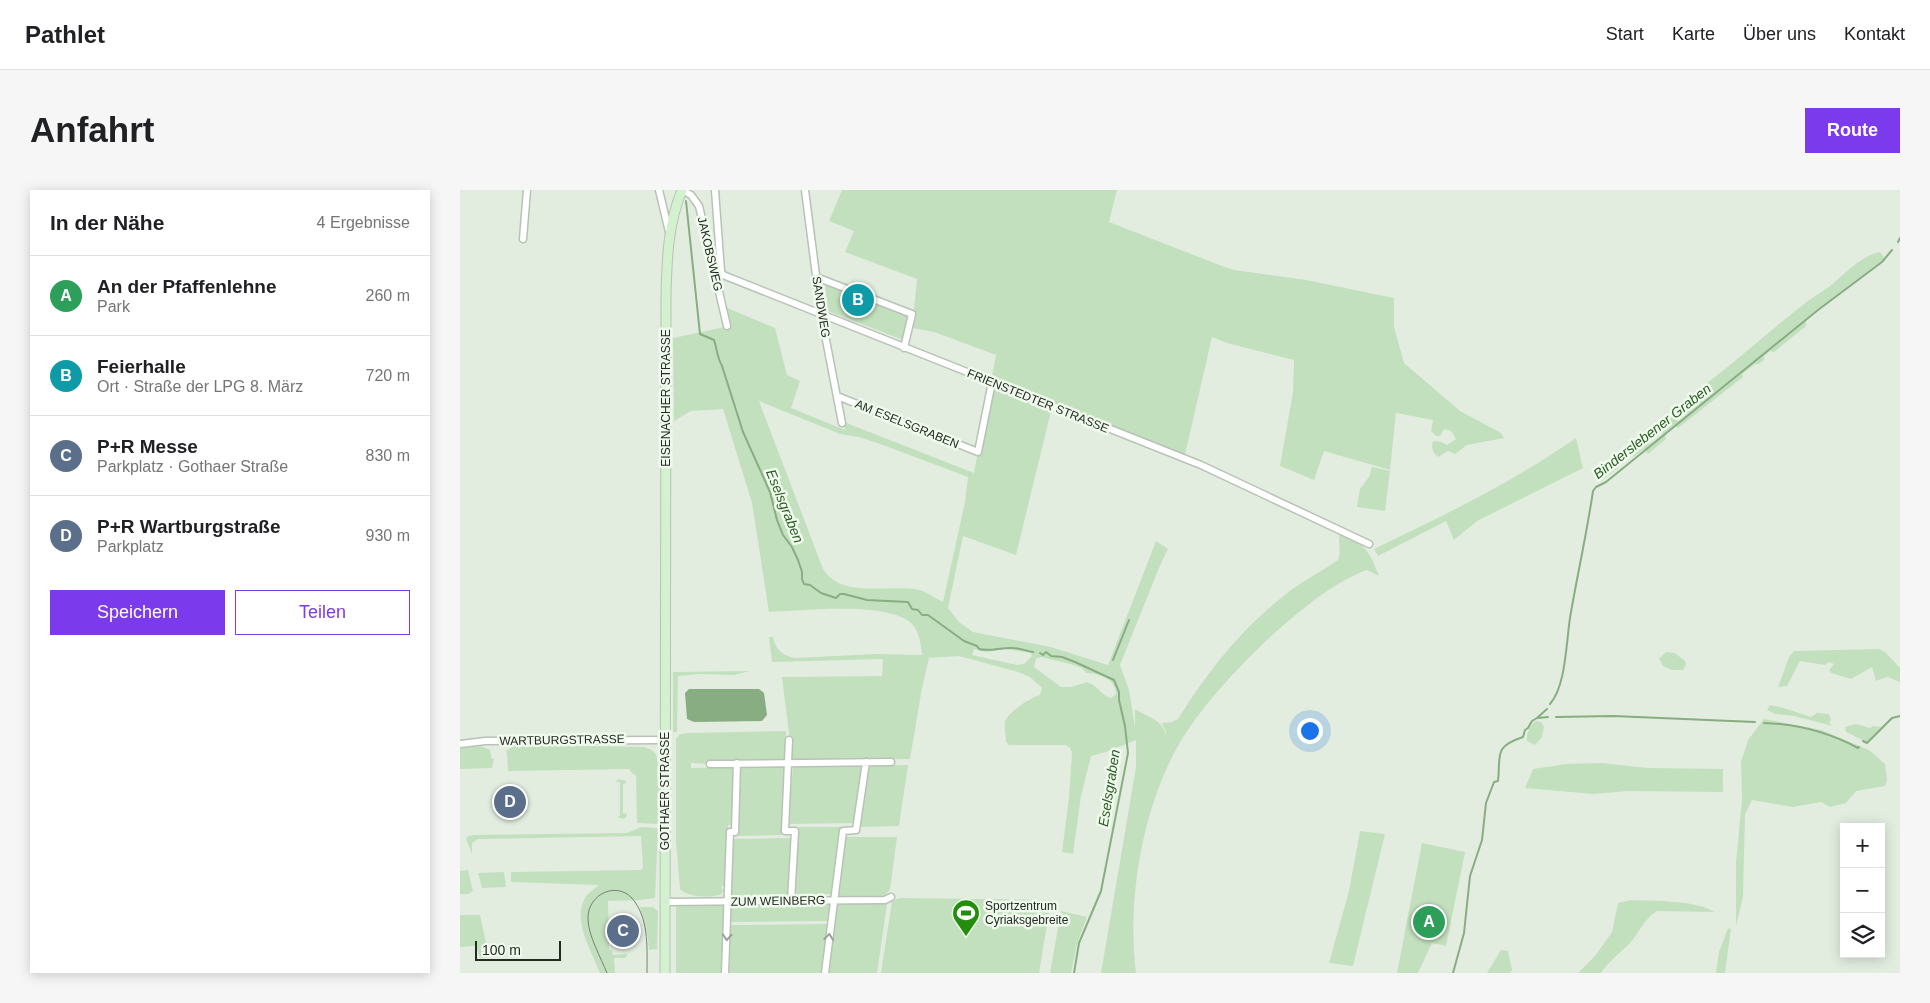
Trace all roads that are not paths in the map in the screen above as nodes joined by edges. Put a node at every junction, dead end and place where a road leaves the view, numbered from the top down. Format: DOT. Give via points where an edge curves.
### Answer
graph roads {
  1 [pos="526,190"];
  2 [pos="659,190"];
  3 [pos="682,190"];
  4 [pos="715,190"];
  5 [pos="805,190"];
  6 [pos="669,233"];
  7 [pos="523,238"];
  8 [pos="711,257"];
  9 [pos="721,274"];
  10 [pos="816,277"];
  11 [pos="821,314"];
  12 [pos="727,326"];
  13 [pos="904,348"];
  14 [pos="992,382"];
  15 [pos="837,396"];
  16 [pos="842,423"];
  17 [pos="1369,544"];
  18 [pos="666,609"];
  19 [pos="665,740"];
  20 [pos="789,740"];
  21 [pos="460,744"];
  22 [pos="790,762"];
  23 [pos="866,762"];
  24 [pos="891,762"];
  25 [pos="737,763"];
  26 [pos="710,764"];
  27 [pos="891,897"];
  28 [pos="834,900"];
  29 [pos="791,901"];
  30 [pos="665,902"];
  31 [pos="728,902"];
  32 [pos="665,973"];
  33 [pos="725,973"];
  34 [pos="824,973"];
  1 -- 7 [label="street"];
  2 -- 6 [label="street"];
  3 -- 6 [label="main road, EISENACHER STRASSE"];
  3 -- 8 [label="street, JAKOBSWEG" via="691,195 699,206"];
  4 -- 9 [label="street"];
  5 -- 10 [label="street, SANDWEG"];
  6 -- 18 [label="main road, EISENACHER STRASSE"];
  8 -- 9 [label="street"];
  8 -- 12 [label="street, JAKOBSWEG"];
  9 -- 11 [label="street, FRIENSTEDTER STRASSE"];
  10 -- 11 [label="street, SANDWEG"];
  10 -- 13 [label="street" via="912,314"];
  11 -- 13 [label="street, FRIENSTEDTER STRASSE"];
  11 -- 15 [label="street, SANDWEG"];
  13 -- 14 [label="street, FRIENSTEDTER STRASSE"];
  14 -- 15 [label="street, AM ESELSGRABEN" via="978,452"];
  14 -- 17 [label="street, FRIENSTEDTER STRASSE" via="1201,466"];
  15 -- 16 [label="street, SANDWEG"];
  18 -- 19 [label="main road, GOTHAER STRASSE"];
  19 -- 21 [label="street, WARTBURGSTRASSE" via="485,741"];
  19 -- 30 [label="main road, GOTHAER STRASSE"];
  20 -- 22 [label="street"];
  22 -- 23 [label="street"];
  22 -- 25 [label="street"];
  22 -- 29 [label="street" via="786,831 795,831"];
  23 -- 24 [label="street"];
  23 -- 28 [label="street" via="856,830 842,831"];
  25 -- 26 [label="street"];
  25 -- 31 [label="street" via="735,832 730,832"];
  27 -- 28 [label="street, ZUM WEINBERG" via="885,900"];
  28 -- 29 [label="street, ZUM WEINBERG"];
  34 -- 28 [label="street, one-way"];
  29 -- 31 [label="street, ZUM WEINBERG"];
  30 -- 31 [label="street, ZUM WEINBERG"];
  30 -- 32 [label="main road, GOTHAER STRASSE"];
  31 -- 33 [label="street, one-way"];
}
